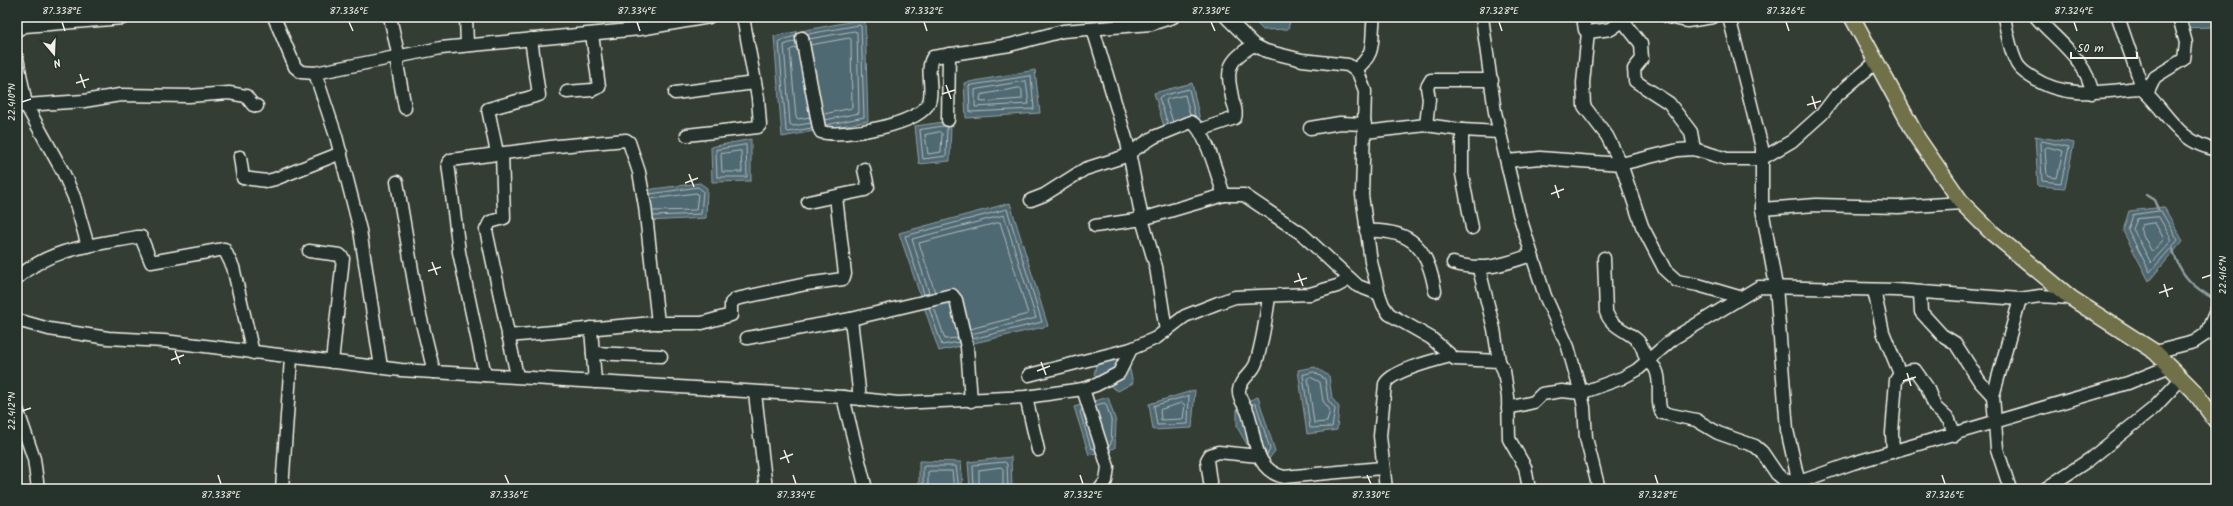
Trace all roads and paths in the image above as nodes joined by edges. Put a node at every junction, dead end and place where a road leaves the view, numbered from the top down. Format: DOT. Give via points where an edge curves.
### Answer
graph roads {
  1 [pos="274,17"];
  2 [pos="390,17"];
  3 [pos="466,17"];
  4 [pos="709,17"];
  5 [pos="744,17"];
  6 [pos="1172,17"];
  7 [pos="1226,17"];
  8 [pos="1374,17"];
  9 [pos="1482,17"];
  10 [pos="1583,17"];
  11 [pos="1668,17"];
  12 [pos="1713,17"];
  13 [pos="1729,17"];
  14 [pos="2004,17"];
  15 [pos="2036,17"];
  16 [pos="2118,17"];
  17 [pos="2179,17"];
  18 [pos="123,18"];
  19 [pos="1853,18"];
  20 [pos="1625,19"];
  21 [pos="18,25"];
  22 [pos="1093,29"];
  23 [pos="1588,32"];
  24 [pos="592,34"];
  25 [pos="802,38"];
  26 [pos="531,39"];
  27 [pos="467,45"];
  28 [pos="1254,46"];
  29 [pos="949,54"];
  30 [pos="17,58"];
  31 [pos="397,58"];
  32 [pos="1876,62"];
  33 [pos="1355,70"];
  34 [pos="315,73"];
  35 [pos="1492,80"];
  36 [pos="755,83"];
  37 [pos="567,92"];
  38 [pos="2145,92"];
  39 [pos="675,93"];
  40 [pos="2092,93"];
  41 [pos="22,106"];
  42 [pos="257,106"];
  43 [pos="405,108"];
  44 [pos="948,120"];
  45 [pos="1426,125"];
  46 [pos="1310,128"];
  47 [pos="1365,128"];
  48 [pos="1200,130"];
  49 [pos="1462,130"];
  50 [pos="1499,132"];
  51 [pos="687,135"];
  52 [pos="1694,149"];
  53 [pos="2216,150"];
  54 [pos="341,153"];
  55 [pos="500,153"];
  56 [pos="1130,154"];
  57 [pos="240,157"];
  58 [pos="1761,159"];
  59 [pos="1507,161"];
  60 [pos="1621,164"];
  61 [pos="864,169"];
  62 [pos="397,182"];
  63 [pos="1224,195"];
  64 [pos="836,197"];
  65 [pos="1031,200"];
  66 [pos="808,202"];
  67 [pos="1962,204"];
  68 [pos="1762,209"];
  69 [pos="1142,219"];
  70 [pos="1095,226"];
  71 [pos="1472,228"];
  72 [pos="1366,231"];
  73 [pos="88,246"];
  74 [pos="309,251"];
  75 [pos="1531,255"];
  76 [pos="1604,258"];
  77 [pos="1453,264"];
  78 [pos="1479,269"];
  79 [pos="17,278"];
  80 [pos="1350,279"];
  81 [pos="1776,286"];
  82 [pos="1435,291"];
  83 [pos="1920,293"];
  84 [pos="1379,294"];
  85 [pos="1875,295"];
  86 [pos="1269,297"];
  87 [pos="1739,297"];
  88 [pos="2071,298"];
  89 [pos="2020,299"];
  90 [pos="2216,311"];
  91 [pos="17,320"];
  92 [pos="851,320"];
  93 [pos="658,323"];
  94 [pos="591,328"];
  95 [pos="1166,331"];
  96 [pos="508,336"];
  97 [pos="747,338"];
  98 [pos="1131,349"];
  99 [pos="2155,352"];
  100 [pos="253,353"];
  101 [pos="593,353"];
  102 [pos="661,356"];
  103 [pos="1450,356"];
  104 [pos="292,358"];
  105 [pos="1499,361"];
  106 [pos="1648,361"];
  107 [pos="332,362"];
  108 [pos="2168,366"];
  109 [pos="381,367"];
  110 [pos="434,372"];
  111 [pos="1900,374"];
  112 [pos="486,375"];
  113 [pos="1029,375"];
  114 [pos="517,376"];
  115 [pos="2181,379"];
  116 [pos="595,382"];
  117 [pos="1083,389"];
  118 [pos="755,393"];
  119 [pos="1581,393"];
  120 [pos="1993,396"];
  121 [pos="843,397"];
  122 [pos="1026,397"];
  123 [pos="860,399"];
  124 [pos="972,401"];
  125 [pos="1508,408"];
  126 [pos="17,409"];
  127 [pos="1994,421"];
  128 [pos="2216,421"];
  129 [pos="20,426"];
  130 [pos="1955,435"];
  131 [pos="1038,450"];
  132 [pos="1893,452"];
  133 [pos="1258,456"];
  134 [pos="1382,468"];
  135 [pos="1800,486"];
  136 [pos="38,489"];
  137 [pos="282,489"];
  138 [pos="766,489"];
  139 [pos="866,489"];
  140 [pos="1100,489"];
  141 [pos="1211,489"];
  142 [pos="1386,489"];
  143 [pos="1529,489"];
  144 [pos="1599,489"];
  145 [pos="2010,489"];
  146 [pos="2044,489"];
  1 -- 34 [label="street" via="295,67 300,72"];
  2 -- 31 [label="street"];
  3 -- 27 [label="street"];
  4 -- 24 [label="street"];
  5 -- 36 [label="street"];
  6 -- 22 [label="street" via="1151,24"];
  7 -- 28 [label="street"];
  8 -- 33 [label="street" via="1372,49 1365,62"];
  9 -- 35 [label="street"];
  10 -- 23 [label="street" via="1585,30"];
  11 -- 12 [label="street" via="1687,21"];
  13 -- 58 [label="street" via="1761,137"];
  14 -- 40 [label="street" via="2017,65 2023,72 2040,83 2064,91"];
  15 -- 40 [label="street" via="2080,65 2091,82"];
  16 -- 38 [label="street"];
  17 -- 38 [label="street" via="2186,43 2184,59 2155,77"];
  18 -- 21 [label="street"];
  19 -- 32 [label="main road"];
  20 -- 23 [label="street" via="1611,29"];
  20 -- 52 [label="street" via="1641,44 1642,59 1634,69 1635,81 1670,103 1691,132"];
  22 -- 29 [label="street" via="1063,31 1010,45"];
  22 -- 56 [label="street"];
  23 -- 60 [label="street" via="1583,83 1584,106 1607,136"];
  24 -- 26 [label="street"];
  24 -- 37 [label="street" via="599,87"];
  25 -- 29 [label="street" via="819,128 821,132 828,134 888,125 917,115 930,100 931,59"];
  26 -- 27 [label="street"];
  26 -- 55 [label="street" via="540,95 488,109"];
  27 -- 31 [label="street"];
  28 -- 33 [label="street" via="1281,55 1348,65"];
  28 -- 48 [label="street" via="1236,57 1229,68 1236,118"];
  29 -- 44 [label="street"];
  30 -- 41 [label="street"];
  31 -- 34 [label="street"];
  31 -- 43 [label="street"];
  32 -- 58 [label="street" via="1835,97 1822,114 1792,141"];
  32 -- 67 [label="main road" via="1918,139"];
  33 -- 47 [label="street" via="1362,79 1365,91"];
  34 -- 54 [label="street"];
  35 -- 45 [label="street" via="1431,80 1427,87 1429,99"];
  35 -- 50 [label="street"];
  36 -- 39 [label="street"];
  36 -- 51 [label="street" via="761,122 758,127"];
  38 -- 40 [label="street" via="2137,88"];
  38 -- 53 [label="street" via="2177,130 2198,144"];
  41 -- 42 [label="street" via="120,95 189,96 229,93 246,96"];
  41 -- 73 [label="street" via="71,191"];
  45 -- 47 [label="street"];
  45 -- 49 [label="street"];
  46 -- 47 [label="street" via="1340,124"];
  47 -- 72 [label="street" via="1362,196"];
  48 -- 56 [label="street" via="1195,124 1188,122 1154,137"];
  48 -- 63 [label="street"];
  49 -- 50 [label="street"];
  49 -- 71 [label="street" via="1462,174"];
  50 -- 59 [label="street"];
  52 -- 58 [label="street" via="1728,159"];
  52 -- 60 [label="street" via="1678,150"];
  54 -- 57 [label="street" via="267,181 243,178"];
  54 -- 109 [label="street" via="360,230"];
  55 -- 93 [label="street" via="624,138 629,142 639,172 645,206"];
  55 -- 96 [label="street" via="504,218 490,222 486,230"];
  55 -- 112 [label="street" via="451,160 448,163 458,252"];
  56 -- 65 [label="street" via="1085,169 1044,195"];
  56 -- 69 [label="street"];
  58 -- 68 [label="street"];
  59 -- 60 [label="street" via="1540,158"];
  59 -- 75 [label="street"];
  60 -- 87 [label="street" via="1648,239 1670,276 1677,281 1698,284"];
  61 -- 64 [label="street" via="868,189"];
  62 -- 110 [label="street" via="419,311"];
  63 -- 69 [label="street"];
  63 -- 80 [label="street" via="1244,195 1290,225"];
  64 -- 66 [label="street"];
  64 -- 93 [label="street" via="845,274 843,279 736,299 731,303 731,316 702,323"];
  67 -- 68 [label="street" via="1898,207 1816,204"];
  67 -- 88 [label="main road" via="1991,232"];
  68 -- 81 [label="street"];
  69 -- 70 [label="street"];
  69 -- 95 [label="street" via="1154,260"];
  72 -- 82 [label="street" via="1400,234 1418,247 1429,262"];
  72 -- 84 [label="street"];
  73 -- 79 [label="street" via="47,257"];
  73 -- 100 [label="street" via="141,238 151,262 224,249 236,281"];
  74 -- 107 [label="street" via="340,255 343,258"];
  75 -- 78 [label="street" via="1509,263"];
  75 -- 119 [label="street" via="1545,296 1568,347"];
  76 -- 106 [label="street" via="1608,318 1637,339"];
  77 -- 78 [label="street"];
  78 -- 105 [label="street" via="1494,328"];
  80 -- 84 [label="street" via="1368,291"];
  80 -- 86 [label="street" via="1310,294"];
  81 -- 83 [label="street"];
  81 -- 87 [label="street" via="1759,287"];
  81 -- 135 [label="street" via="1787,430"];
  83 -- 89 [label="street"];
  83 -- 120 [label="street" via="1921,312 1942,335 1955,343 1980,382"];
  84 -- 103 [label="street" via="1389,314 1431,338"];
  85 -- 111 [label="street" via="1883,332"];
  86 -- 95 [label="street" via="1235,297 1218,302 1185,316"];
  86 -- 133 [label="street" via="1256,364 1239,390 1239,396 1248,412"];
  87 -- 106 [label="street" via="1674,338"];
  88 -- 89 [label="street" via="2040,296"];
  88 -- 99 [label="main road"];
  89 -- 120 [label="street"];
  90 -- 99 [label="street" via="2206,334 2194,342"];
  91 -- 100 [label="street" via="49,329 102,337 164,341"];
  92 -- 97 [label="street"];
  92 -- 123 [label="street"];
  92 -- 124 [label="street" via="950,295 955,296 967,346"];
  93 -- 94 [label="street"];
  94 -- 96 [label="street"];
  94 -- 101 [label="street"];
  95 -- 98 [label="street" via="1153,340"];
  96 -- 114 [label="street"];
  98 -- 113 [label="street"];
  98 -- 117 [label="street" via="1119,373"];
  99 -- 108 [label="main road"];
  100 -- 104 [label="street"];
  101 -- 102 [label="street"];
  101 -- 116 [label="street"];
  103 -- 105 [label="street" via="1455,359"];
  103 -- 134 [label="street" via="1400,373 1387,381 1381,416"];
  104 -- 107 [label="street"];
  104 -- 137 [label="street"];
  105 -- 125 [label="street" via="1504,371"];
  106 -- 119 [label="street" via="1622,378"];
  106 -- 135 [label="street" via="1657,372 1662,413 1696,420 1718,433 1755,446 1777,474"];
  107 -- 109 [label="street"];
  108 -- 115 [label="main road"];
  108 -- 127 [label="street" via="2128,383"];
  109 -- 110 [label="street"];
  110 -- 112 [label="street"];
  111 -- 130 [label="street" via="1915,370 1927,387 1935,407 1949,420"];
  111 -- 132 [label="street" via="1896,380"];
  112 -- 114 [label="street"];
  114 -- 116 [label="street"];
  115 -- 128 [label="main road" via="2194,391"];
  115 -- 146 [label="street" via="2154,408 2090,459"];
  116 -- 118 [label="street"];
  117 -- 122 [label="street"];
  117 -- 140 [label="street" via="1108,467 1106,481"];
  118 -- 121 [label="street"];
  118 -- 138 [label="street"];
  119 -- 125 [label="street" via="1562,391 1542,394 1534,402"];
  119 -- 144 [label="street" via="1586,438"];
  120 -- 127 [label="street"];
  121 -- 123 [label="street"];
  121 -- 139 [label="street"];
  122 -- 124 [label="street"];
  122 -- 131 [label="street"];
  123 -- 124 [label="street" via="898,403"];
  125 -- 143 [label="street" via="1509,439 1525,467"];
  126 -- 129 [label="street"];
  127 -- 130 [label="street"];
  127 -- 145 [label="street" via="1997,449"];
  129 -- 136 [label="street" via="34,459"];
  130 -- 132 [label="street"];
  132 -- 135 [label="street" via="1853,463"];
  133 -- 134 [label="street" via="1266,468 1284,477"];
  133 -- 141 [label="street" via="1218,452 1210,455 1207,460"];
  134 -- 142 [label="street"];
}
